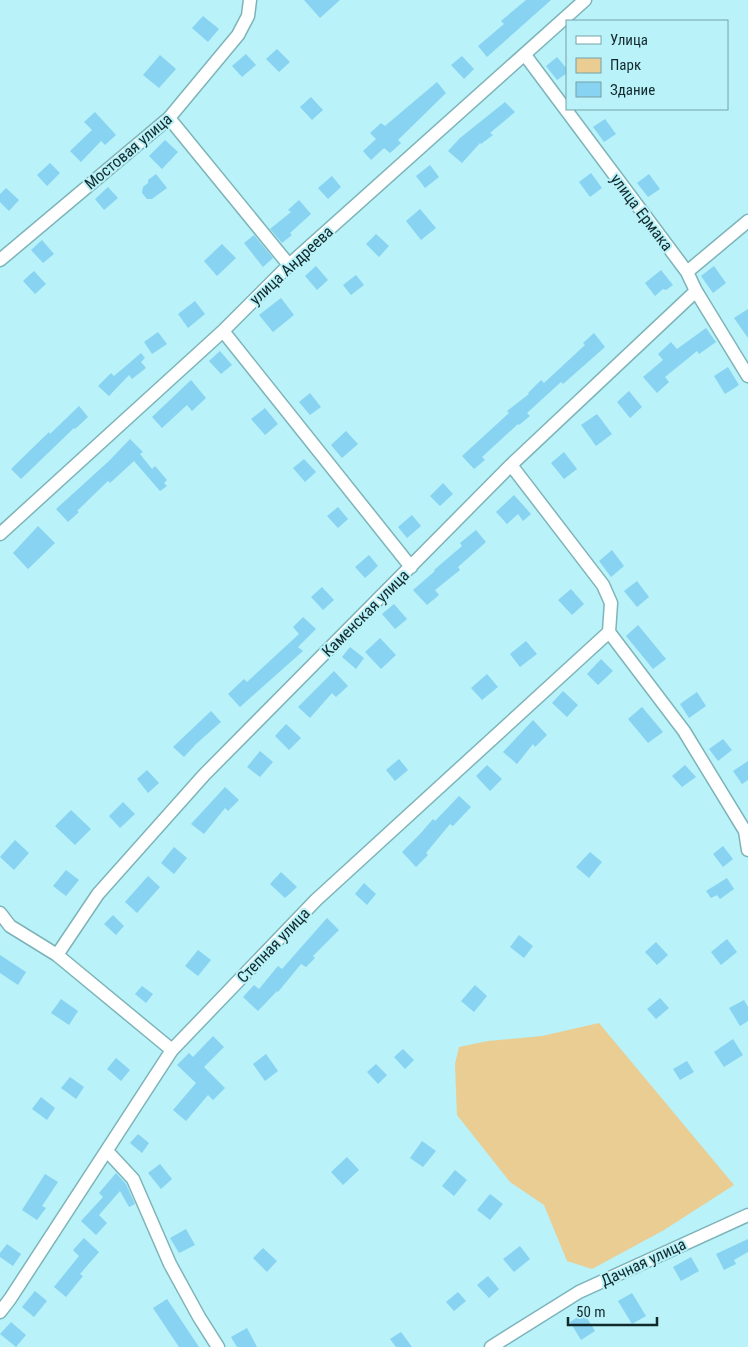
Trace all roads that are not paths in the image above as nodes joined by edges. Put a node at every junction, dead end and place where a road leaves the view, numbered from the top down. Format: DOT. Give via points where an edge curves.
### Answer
graph roads {
  1 [pos="250,0"];
  2 [pos="585,0"];
  3 [pos="525,55"];
  4 [pos="566,110"];
  5 [pos="566,110"];
  6 [pos="169,118"];
  7 [pos="748,221"];
  8 [pos="0,260"];
  9 [pos="289,265"];
  10 [pos="687,272"];
  11 [pos="696,290"];
  12 [pos="223,331"];
  13 [pos="748,376"];
  14 [pos="512,465"];
  15 [pos="0,534"];
  16 [pos="411,567"];
  17 [pos="609,632"];
  18 [pos="748,850"];
  19 [pos="0,913"];
  20 [pos="56,955"];
  21 [pos="172,1050"];
  22 [pos="107,1151"];
  23 [pos="748,1216"];
  24 [pos="0,1312"];
  25 [pos="218,1347"];
  26 [pos="491,1347"];
  1 -- 6 [label="street, Мостовая улица" via="248,16 238,35"];
  2 -- 3 [label="street, улица Андреева"];
  3 -- 5 [label="street, улица Ермака"];
  3 -- 9 [label="street, улица Андреева"];
  4 -- 10 [label="street, улица Ермака"];
  6 -- 8 [label="street, Мостовая улица"];
  6 -- 9 [label="street"];
  7 -- 10 [label="street"];
  9 -- 12 [label="street, улица Андреева"];
  10 -- 11 [label="street, улица Ермака"];
  11 -- 13 [label="street, улица Ермака"];
  11 -- 14 [label="street, Каменская улица"];
  12 -- 15 [label="street, улица Андреева"];
  12 -- 16 [label="street"];
  14 -- 16 [label="street, Каменская улица"];
  14 -- 17 [label="street" via="603,585 611,603"];
  16 -- 20 [label="street, Каменская улица" via="204,775 98,894"];
  17 -- 18 [label="street" via="684,731 745,831"];
  17 -- 21 [label="street, Степная улица" via="316,900"];
  19 -- 20 [label="street" via="10,926"];
  20 -- 21 [label="street"];
  21 -- 22 [label="street, Степная улица"];
  22 -- 24 [label="street, Степная улица"];
  22 -- 25 [label="street" via="134,1179 170,1264"];
  23 -- 26 [label="street, Дачная улица" via="579,1292"];
}
